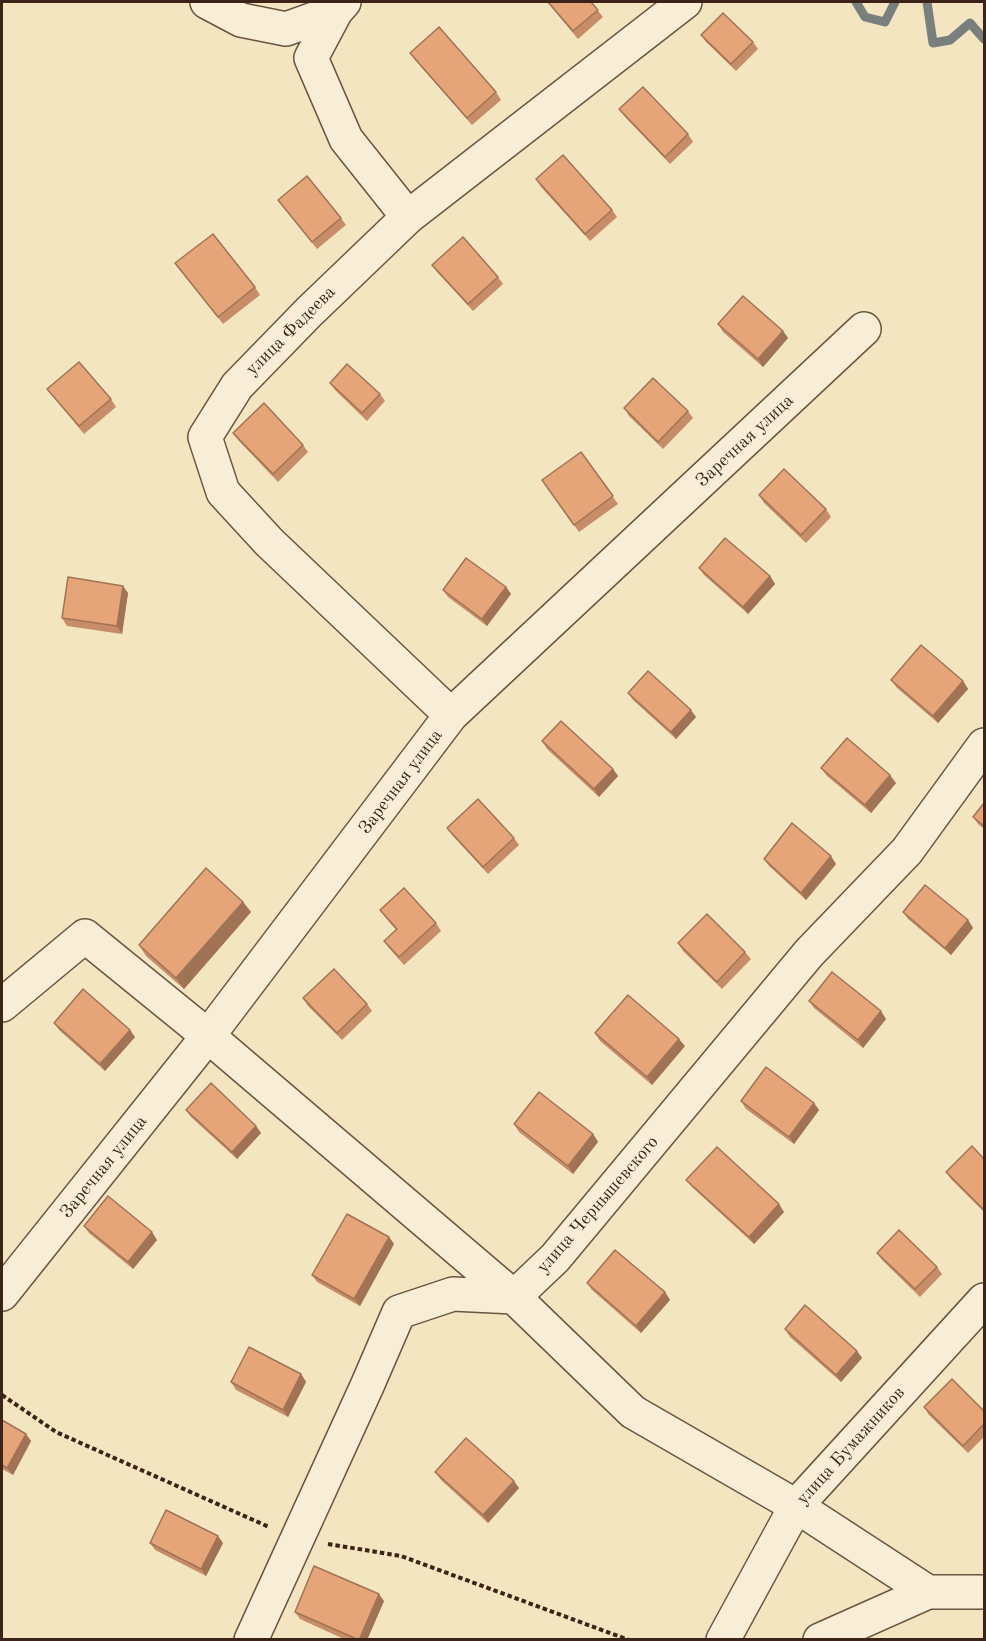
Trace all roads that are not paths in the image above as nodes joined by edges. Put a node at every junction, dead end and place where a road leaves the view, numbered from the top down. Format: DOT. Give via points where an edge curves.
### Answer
graph roads {
  1 [pos="207,2"];
  2 [pos="685,2"];
  3 [pos="340,6"];
  4 [pos="408,217"];
  5 [pos="864,329"];
  6 [pos="451,715"];
  7 [pos="984,745"];
  8 [pos="2,1005"];
  9 [pos="208,1036"];
  10 [pos="2,1294"];
  11 [pos="514,1297"];
  12 [pos="984,1299"];
  13 [pos="796,1506"];
  14 [pos="928,1592"];
  15 [pos="984,1592"];
  16 [pos="251,1640"];
  17 [pos="723,1640"];
  18 [pos="820,1640"];
  1 -- 3 [label="street" via="241,20 286,29"];
  2 -- 4 [label="street, улица Фадеева"];
  3 -- 4 [label="street" via="311,58 346,140"];
  4 -- 6 [label="street, улица Фадеева" via="237,386 205,437 223,492 269,542"];
  5 -- 6 [label="street, Заречная улица"];
  6 -- 9 [label="street, Заречная улица"];
  7 -- 11 [label="street, улица Чернышевского" via="907,851 809,953 555,1258"];
  8 -- 9 [label="street" via="85,936"];
  9 -- 10 [label="street, Заречная улица"];
  9 -- 11 [label="street"];
  11 -- 13 [label="street" via="633,1412"];
  11 -- 16 [label="street" via="453,1294 399,1312"];
  12 -- 13 [label="street, улица Бумажников"];
  13 -- 14 [label="street"];
  13 -- 17 [label="street, улица Бумажников"];
  14 -- 15 [label="street"];
  14 -- 18 [label="street"];
}
